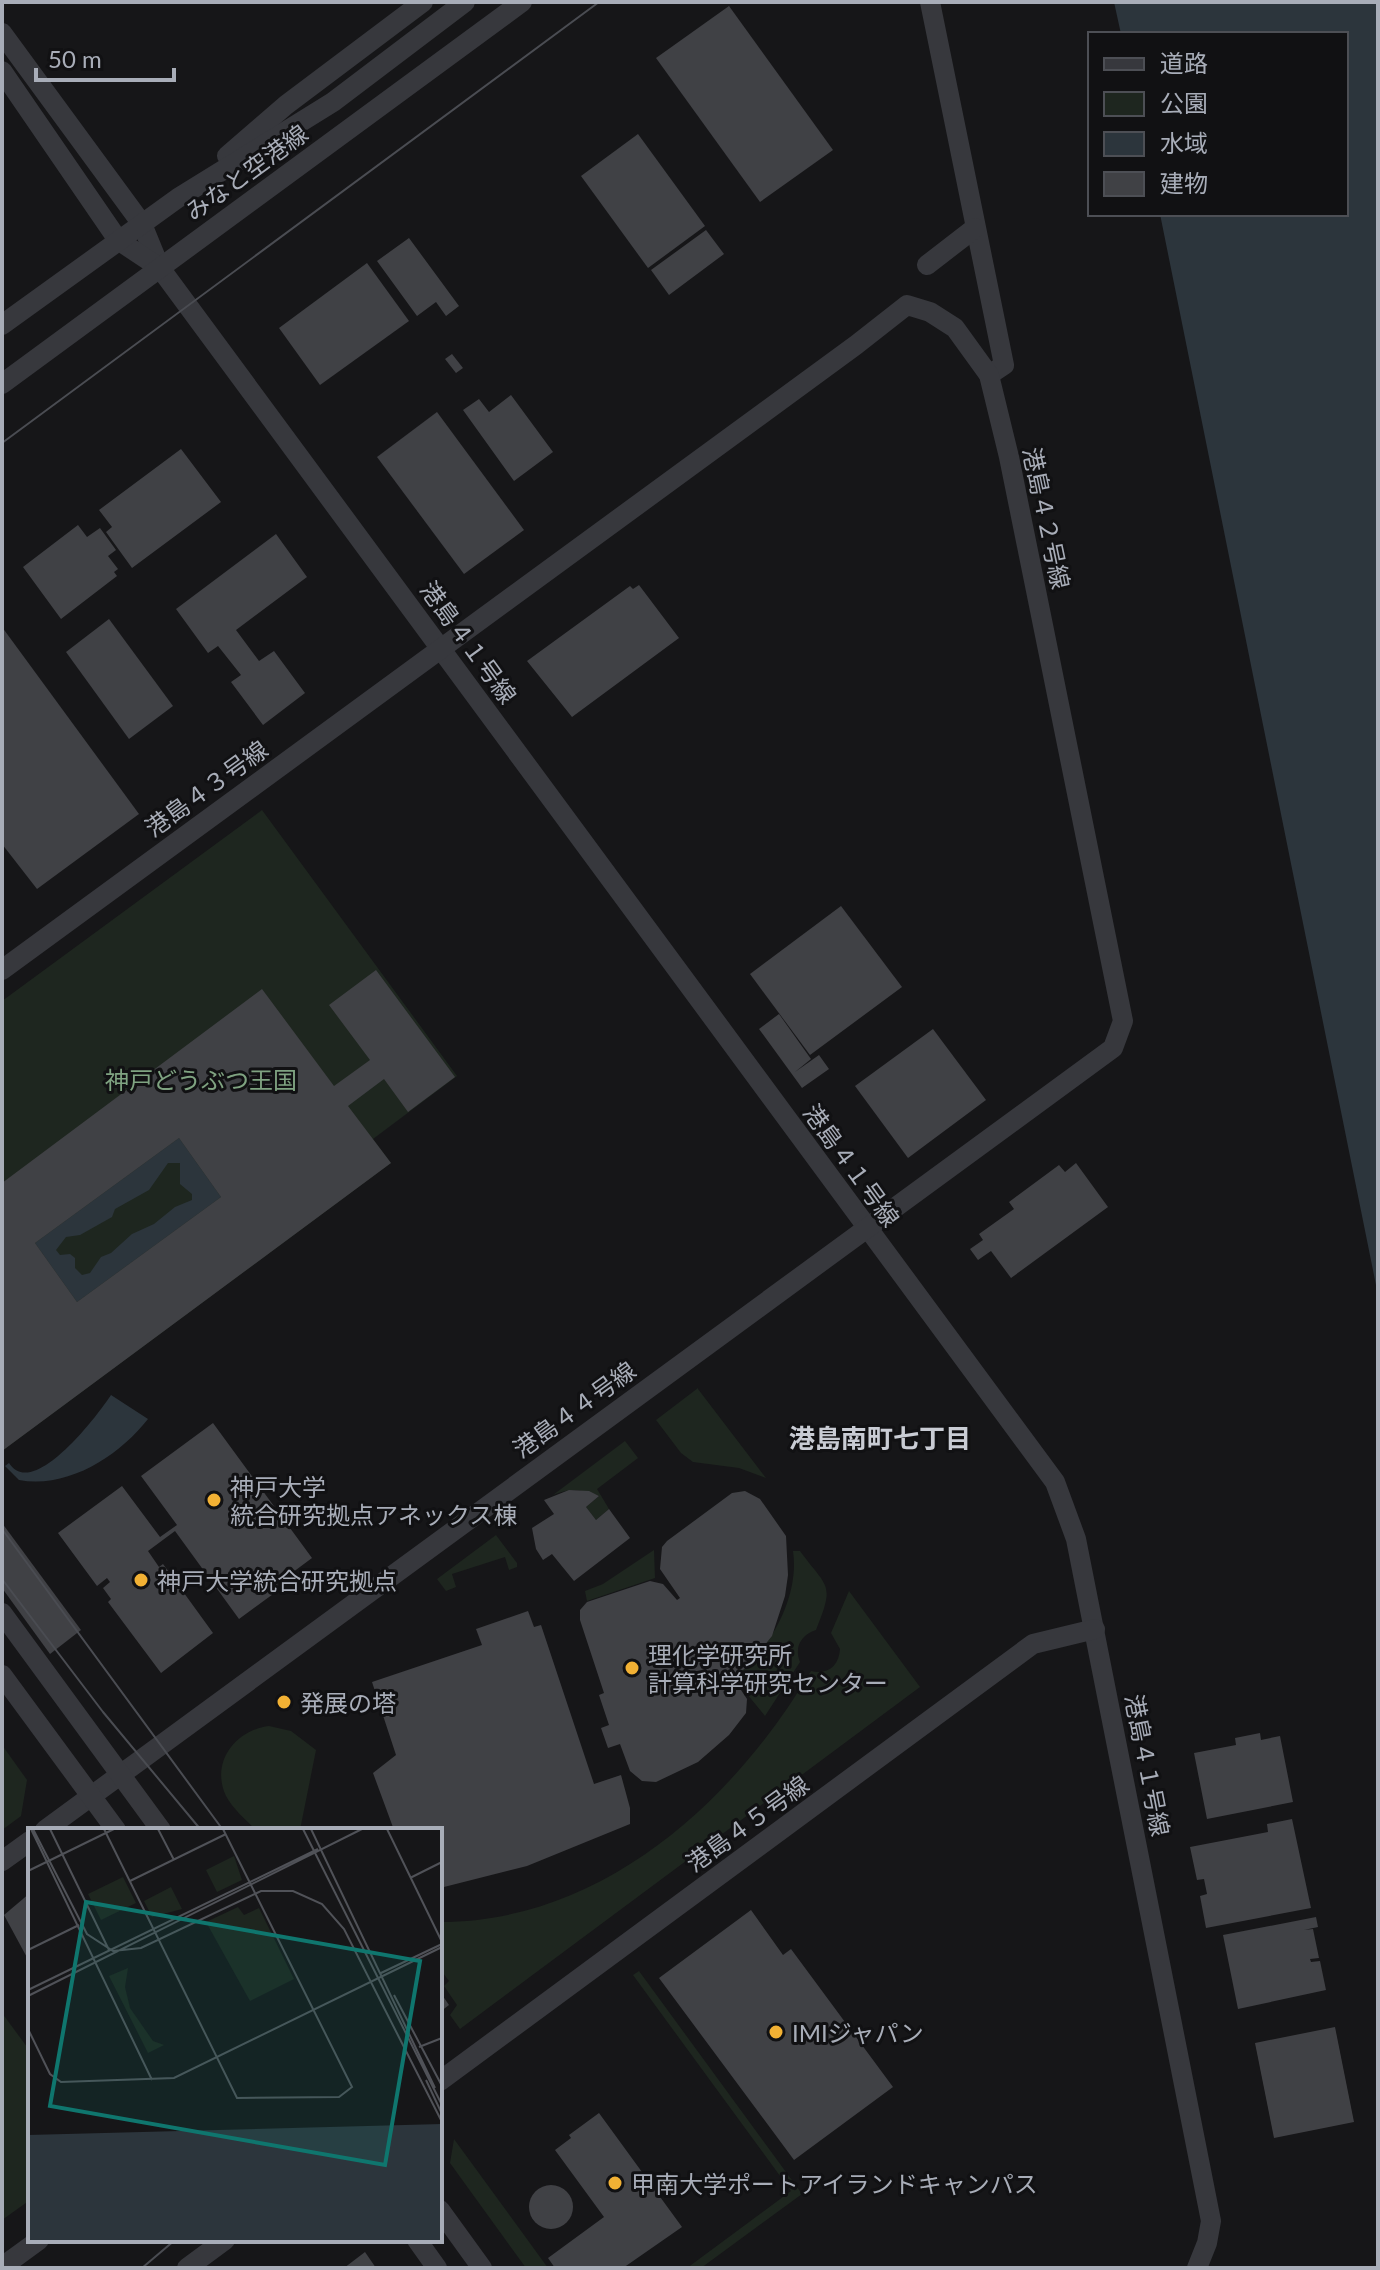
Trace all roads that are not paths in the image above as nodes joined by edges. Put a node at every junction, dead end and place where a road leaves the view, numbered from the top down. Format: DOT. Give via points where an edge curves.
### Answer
graph roads {
  1 [pos="423,2"];
  2 [pos="465,2"];
  3 [pos="522,2"];
  4 [pos="930,2"];
  5 [pos="2,33"];
  6 [pos="2,71"];
  7 [pos="178,198"];
  8 [pos="142,224"];
  9 [pos="975,228"];
  10 [pos="118,240"];
  11 [pos="927,265"];
  12 [pos="160,268"];
  13 [pos="2,325"];
  14 [pos="989,375"];
  15 [pos="2,384"];
  16 [pos="441,648"];
  17 [pos="2,970"];
  18 [pos="867,1230"];
  19 [pos="2,1613"];
  20 [pos="1095,1629"];
  21 [pos="2,1675"];
  22 [pos="120,1774"];
  23 [pos="91,1796"];
  24 [pos="48,1828"];
  25 [pos="115,1828"];
  26 [pos="160,1828"];
  27 [pos="28,1842"];
  28 [pos="2,1861"];
  29 [pos="442,2080"];
  30 [pos="442,2213"];
  31 [pos="36,2242"];
  32 [pos="222,2242"];
  33 [pos="418,2242"];
  34 [pos="2,2267"];
  35 [pos="187,2268"];
  36 [pos="437,2268"];
  37 [pos="482,2268"];
  38 [pos="1197,2268"];
  1 -- 7 [label="street" via="286,105"];
  2 -- 7 [label="street, みなと空港線" via="333,102"];
  3 -- 12 [label="street, みなと空港線"];
  4 -- 9 [label="street"];
  5 -- 8 [label="street, 港島４１号線"];
  6 -- 10 [label="street"];
  7 -- 8 [label="street, みなと空港線"];
  8 -- 10 [label="street, みなと空港線"];
  8 -- 12 [label="street, 港島４１号線"];
  9 -- 11 [label="street"];
  9 -- 14 [label="street" via="1004,365"];
  10 -- 12 [label="street"];
  10 -- 13 [label="street, みなと空港線"];
  12 -- 15 [label="street, みなと空港線"];
  12 -- 16 [label="street, 港島４１号線"];
  14 -- 16 [label="street, 港島４２号線" via="955,328 907,305"];
  14 -- 18 [label="street, 港島４２号線" via="1123,1021 1113,1048"];
  16 -- 17 [label="street, 港島４３号線"];
  16 -- 18 [label="street, 港島４１号線"];
  18 -- 20 [label="street, 港島４１号線" via="1055,1482 1076,1539"];
  18 -- 22 [label="street, 港島４４号線"];
  19 -- 22 [label="street"];
  20 -- 29 [label="street, 港島４５号線" via="1033,1644"];
  20 -- 38 [label="street, 港島４１号線" via="1211,2221"];
  21 -- 23 [label="street"];
  22 -- 23 [label="street, 港島４４号線"];
  22 -- 26 [label="street"];
  23 -- 24 [label="street, 港島４４号線"];
  23 -- 25 [label="street"];
  27 -- 28 [label="street"];
  30 -- 37 [label="street"];
  31 -- 34 [label="street"];
  32 -- 35 [label="street"];
  33 -- 36 [label="street"];
}
